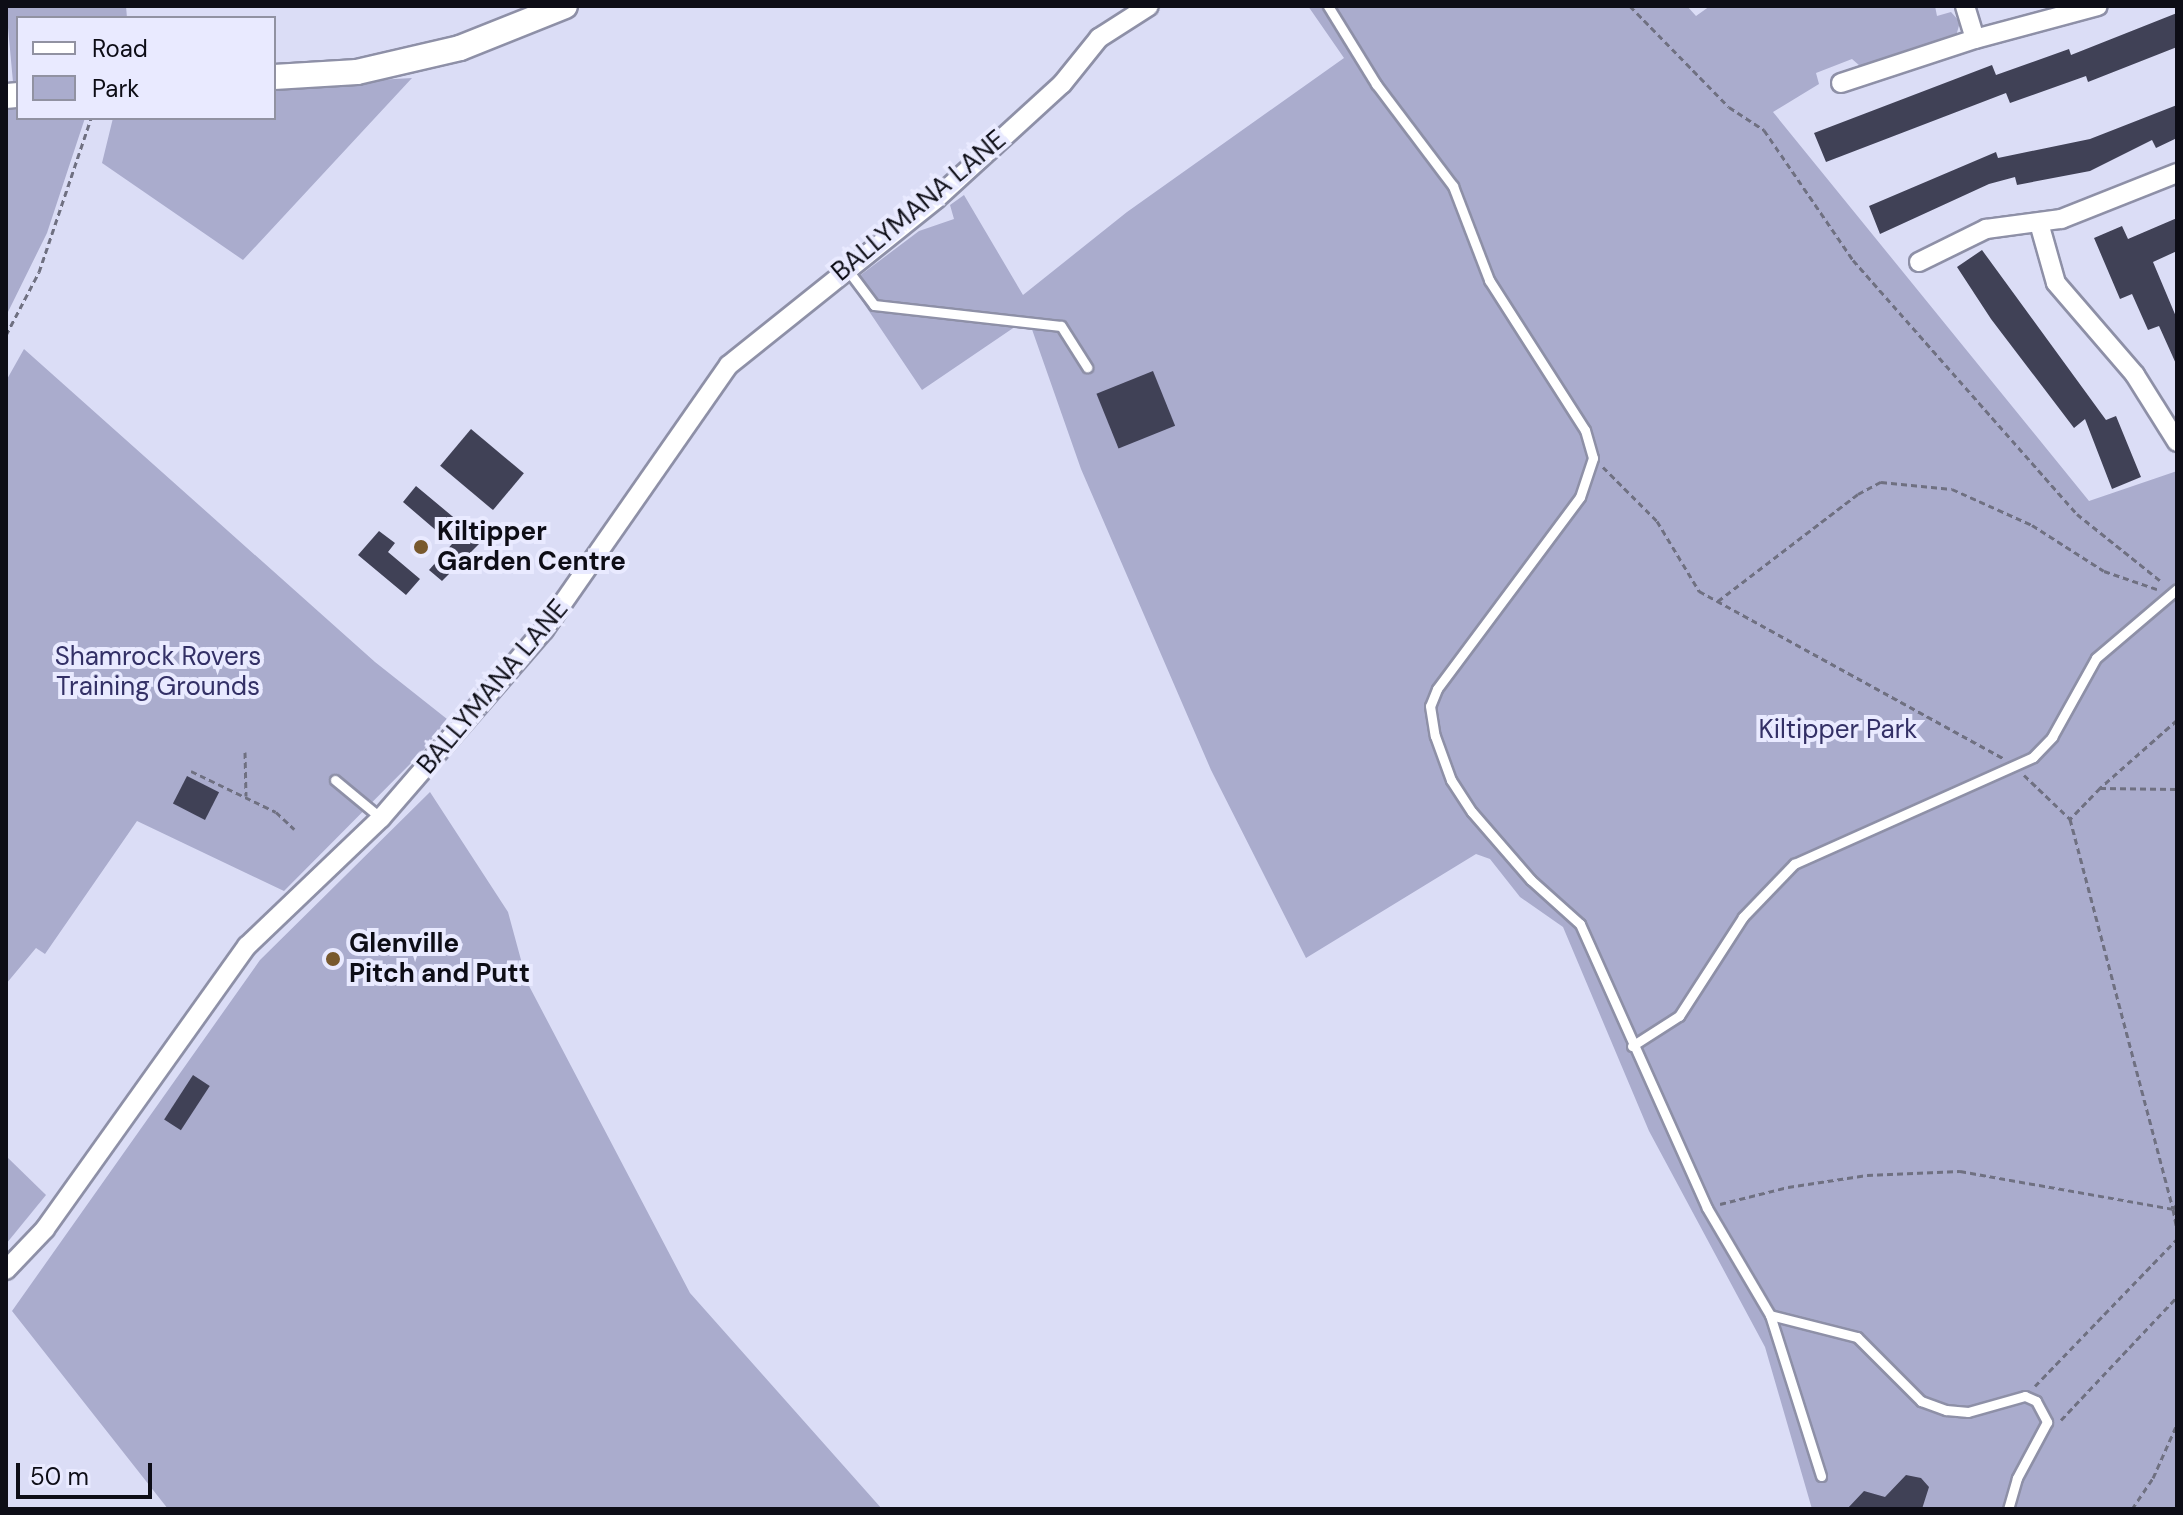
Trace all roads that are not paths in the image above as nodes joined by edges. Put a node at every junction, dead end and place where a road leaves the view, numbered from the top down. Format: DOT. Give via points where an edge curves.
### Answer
graph roads {
  1 [pos="565,6"];
  2 [pos="1149,6"];
  3 [pos="1328,6"];
  4 [pos="1965,6"];
  5 [pos="2098,6"];
  6 [pos="1975,39"];
  7 [pos="276,77"];
  8 [pos="1841,83"];
  9 [pos="2177,173"];
  10 [pos="2039,223"];
  11 [pos="1919,262"];
  12 [pos="847,269"];
  13 [pos="1087,367"];
  14 [pos="2177,442"];
  15 [pos="2175,590"];
  16 [pos="335,780"];
  17 [pos="381,818"];
  18 [pos="1632,1046"];
  19 [pos="6,1270"];
  20 [pos="1770,1315"];
  21 [pos="1821,1476"];
  22 [pos="2008,1509"];
  1 -- 7 [label="street" via="460,48 357,72"];
  2 -- 12 [label="street, BALLYMANA LANE" via="1099,38 1062,84 936,199"];
  3 -- 18 [label="lane" via="1376,84 1453,186 1489,280 1585,430 1593,458 1580,497 1449,667 1430,706 1430,719 1451,780 1472,812 1531,880 1580,924"];
  4 -- 6 [label="street"];
  5 -- 6 [label="street"];
  6 -- 8 [label="street"];
  9 -- 10 [label="street"];
  10 -- 11 [label="street" via="1986,229"];
  10 -- 14 [label="street" via="2056,283 2135,375"];
  12 -- 13 [label="lane" via="874,305 1061,326"];
  12 -- 17 [label="street, BALLYMANA LANE" via="729,365 593,566"];
  15 -- 18 [label="lane" via="2096,658 2052,737 2017,768 1794,864 1743,917 1679,1016"];
  16 -- 17 [label="lane"];
  17 -- 19 [label="street, BALLYMANA LANE" via="247,946 45,1229"];
  18 -- 20 [label="lane" via="1707,1208"];
  20 -- 21 [label="lane"];
  20 -- 22 [label="lane" via="1857,1337 1921,1401 1946,1410 1968,1412 2025,1396 2046,1412 2043,1436 2017,1478"];
}
